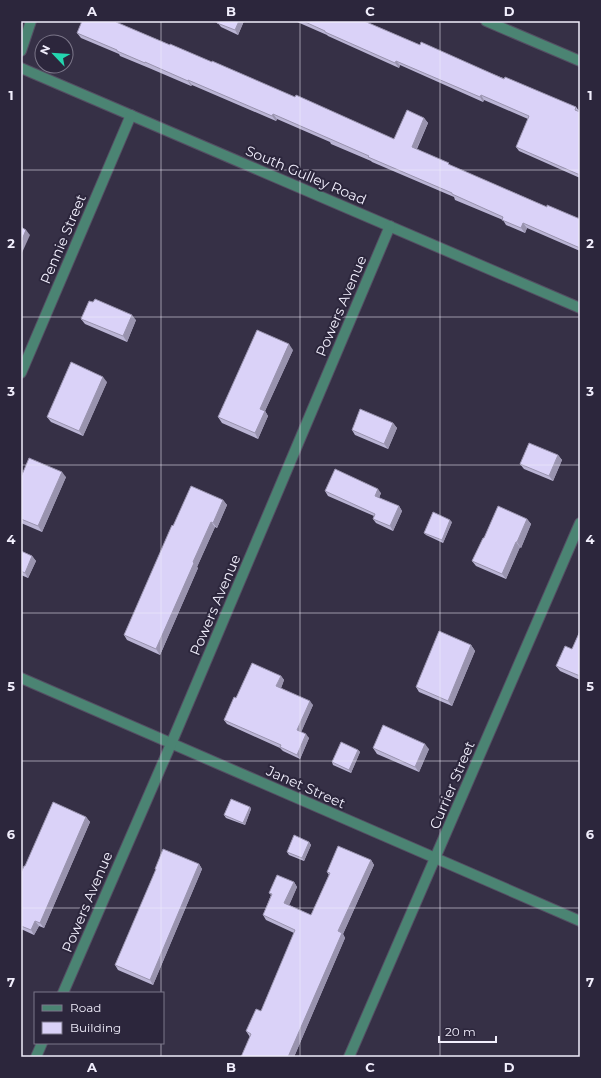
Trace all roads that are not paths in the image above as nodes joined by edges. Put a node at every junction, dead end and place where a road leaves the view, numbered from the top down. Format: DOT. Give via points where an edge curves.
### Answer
graph roads {
  1 [pos="31,21"];
  2 [pos="486,21"];
  3 [pos="21,51"];
  4 [pos="580,61"];
  5 [pos="21,68"];
  6 [pos="131,115"];
  7 [pos="390,226"];
  8 [pos="580,308"];
  9 [pos="21,373"];
  10 [pos="580,523"];
  11 [pos="21,678"];
  12 [pos="171,744"];
  13 [pos="435,858"];
  14 [pos="580,921"];
  15 [pos="63,992"];
  16 [pos="42,1044"];
  17 [pos="36,1057"];
  18 [pos="349,1057"];
  1 -- 3 [label="street"];
  2 -- 4 [label="street"];
  5 -- 6 [label="street, South Gulley Road"];
  6 -- 7 [label="street, South Gulley Road"];
  6 -- 9 [label="street, Pennie Street"];
  7 -- 8 [label="street, South Gulley Road"];
  7 -- 12 [label="street, Powers Avenue"];
  10 -- 13 [label="street, Currier Street"];
  11 -- 12 [label="street, Janet Street"];
  12 -- 13 [label="street, Janet Street"];
  12 -- 15 [label="street, Powers Avenue"];
  13 -- 14 [label="street, Janet Street"];
  13 -- 18 [label="street, Currier Street"];
  16 -- 17 [label="street"];
}
